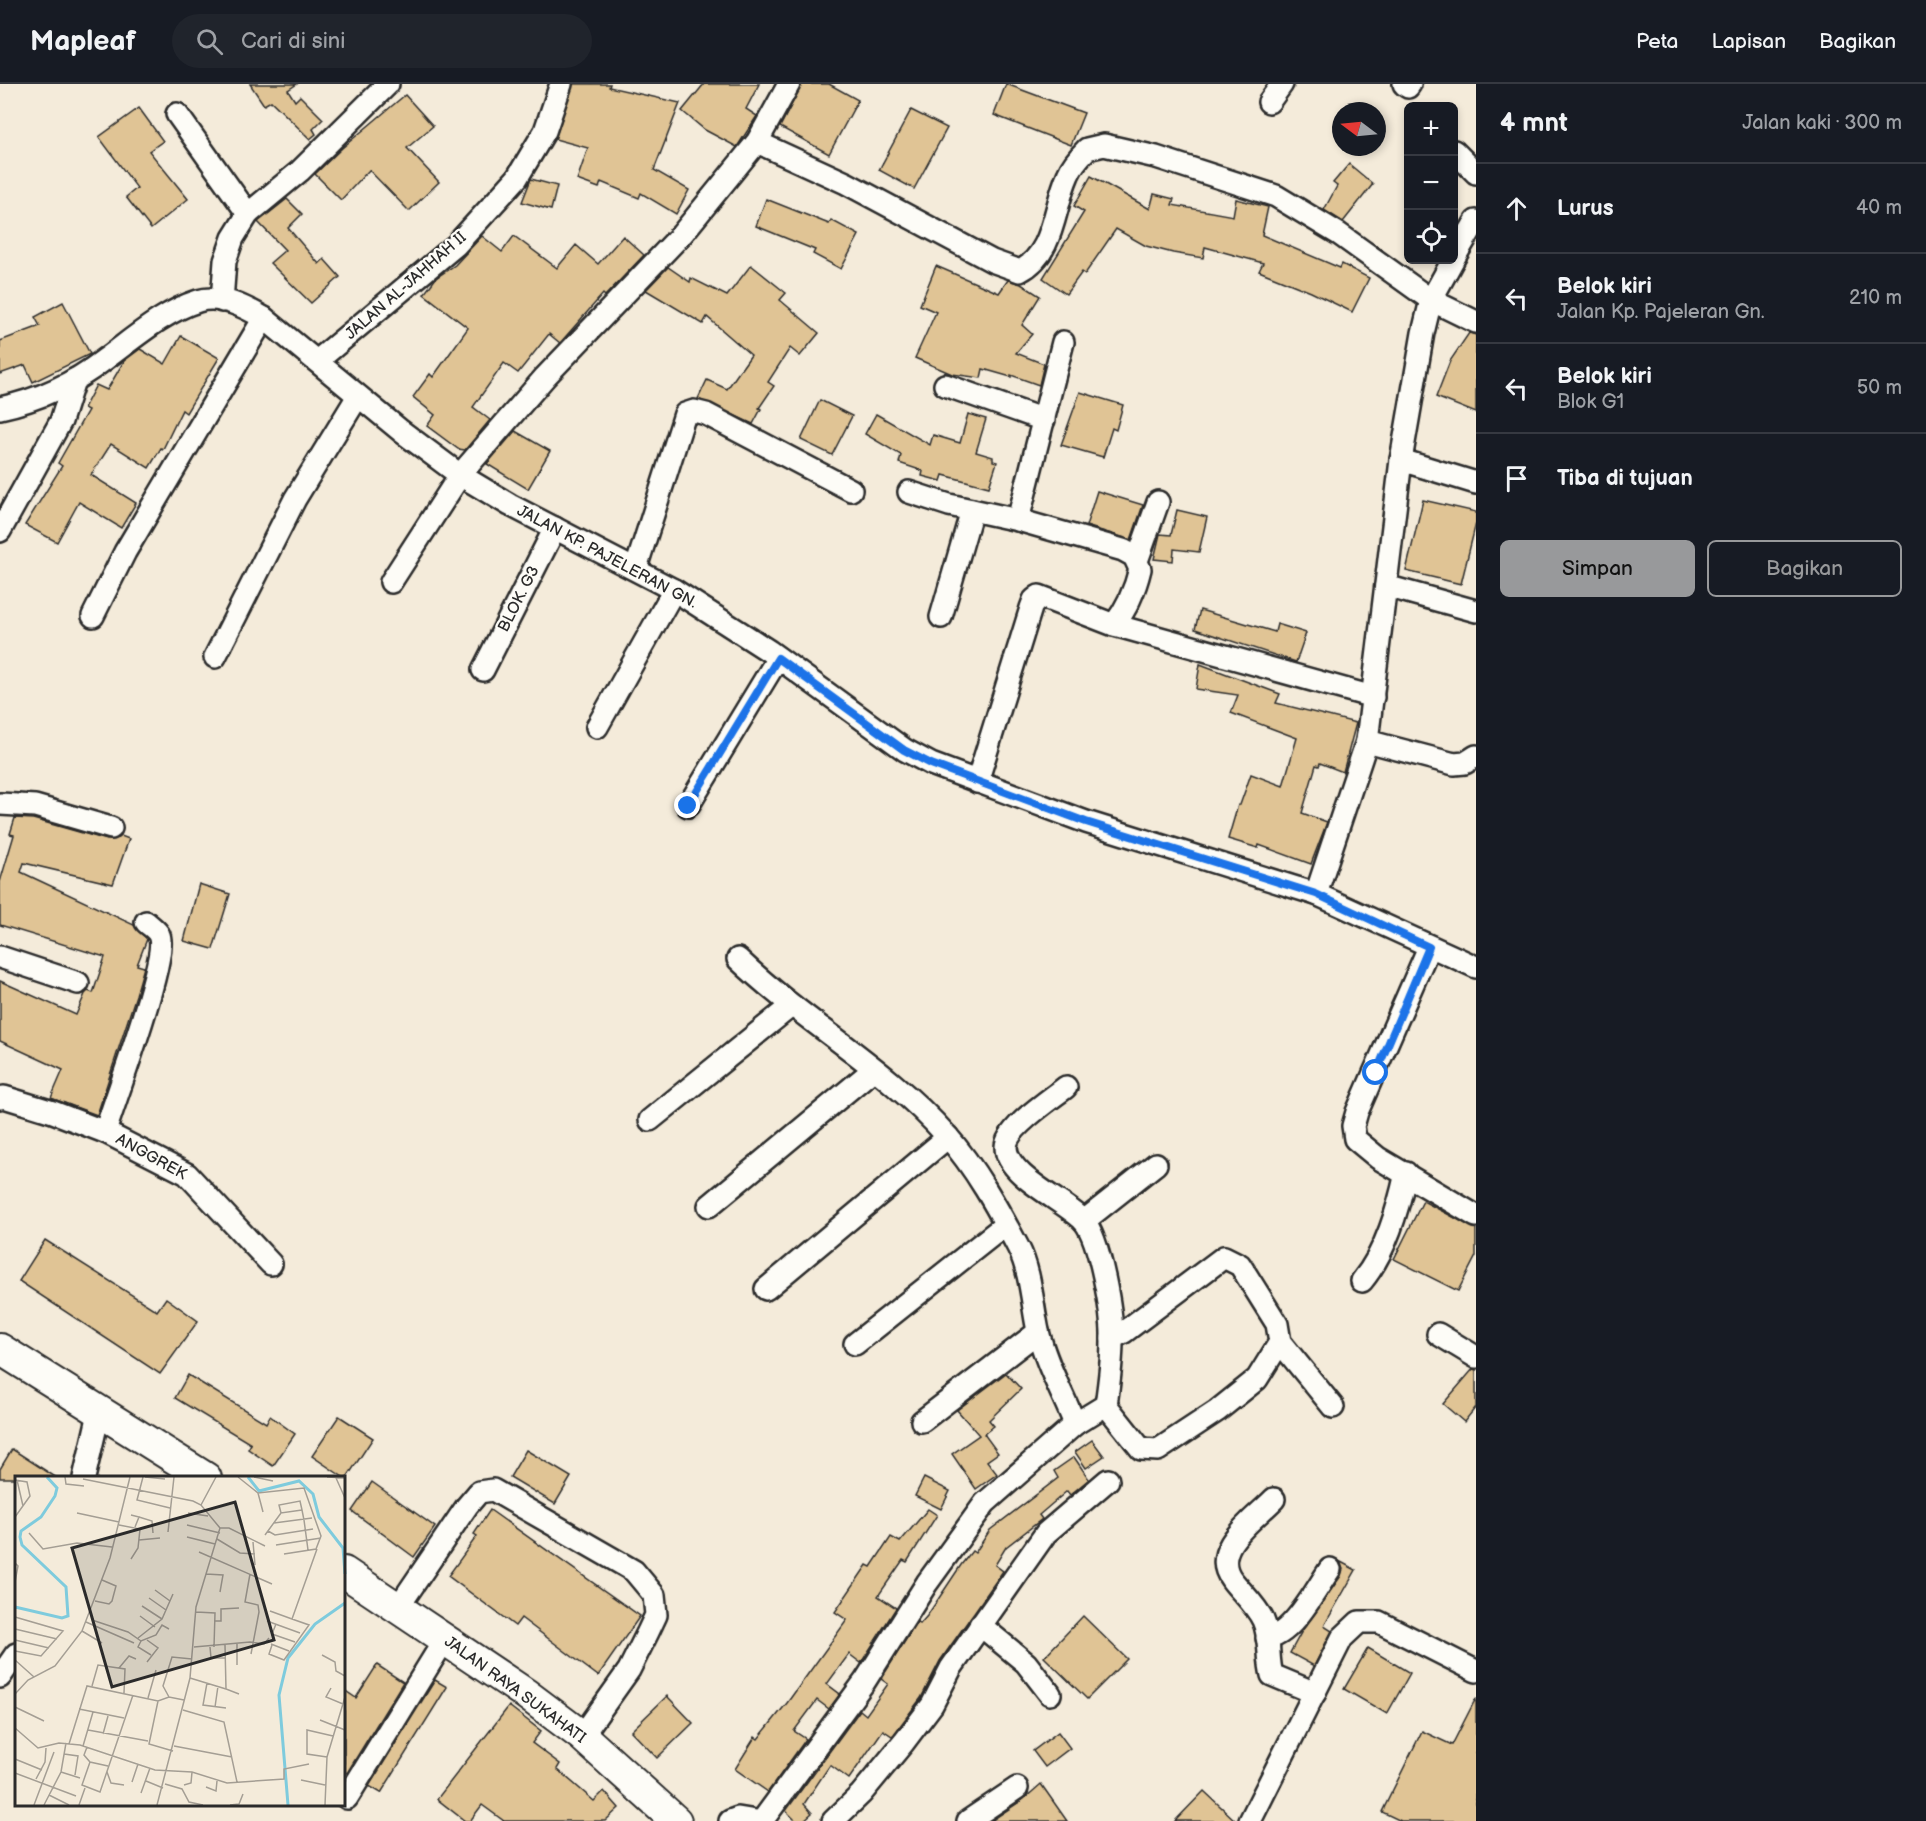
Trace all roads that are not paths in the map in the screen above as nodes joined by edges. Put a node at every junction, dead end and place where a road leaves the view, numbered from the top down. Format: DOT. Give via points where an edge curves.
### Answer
graph roads {
  1 [pos="388,84"];
  2 [pos="561,84"];
  3 [pos="789,84"];
  4 [pos="1282,84"];
  5 [pos="1404,84"];
  6 [pos="1410,84"];
  7 [pos="1269,102"];
  8 [pos="177,114"];
  9 [pos="757,142"];
  10 [pos="1457,156"];
  11 [pos="1476,173"];
  12 [pos="248,214"];
  13 [pos="1476,220"];
  14 [pos="1458,251"];
  15 [pos="1450,264"];
  16 [pos="1431,300"];
  17 [pos="222,301"];
  18 [pos="264,318"];
  19 [pos="1476,322"];
  20 [pos="1063,342"];
  21 [pos="318,361"];
  22 [pos="74,380"];
  23 [pos="945,385"];
  24 [pos="358,396"];
  25 [pos="0,408"];
  26 [pos="1044,420"];
  27 [pos="1401,460"];
  28 [pos="460,476"];
  29 [pos="1476,483"];
  30 [pos="851,490"];
  31 [pos="909,492"];
  32 [pos="1158,502"];
  33 [pos="972,510"];
  34 [pos="1018,520"];
  35 [pos="555,528"];
  36 [pos="0,531"];
  37 [pos="1137,561"];
  38 [pos="636,568"];
  39 [pos="391,582"];
  40 [pos="1386,586"];
  41 [pos="674,590"];
  42 [pos="1476,611"];
  43 [pos="93,616"];
  44 [pos="941,617"];
  45 [pos="1114,625"];
  46 [pos="215,657"];
  47 [pos="778,658"];
  48 [pos="483,670"];
  49 [pos="1373,697"];
  50 [pos="597,727"];
  51 [pos="1367,741"];
  52 [pos="1476,756"];
  53 [pos="977,782"];
  54 [pos="0,804"];
  55 [pos="688,806"];
  56 [pos="111,828"];
  57 [pos="1316,894"];
  58 [pos="146,922"];
  59 [pos="1429,947"];
  60 [pos="0,957"];
  61 [pos="738,959"];
  62 [pos="1476,967"];
  63 [pos="78,983"];
  64 [pos="790,1006"];
  65 [pos="874,1069"];
  66 [pos="1066,1087"];
  67 [pos="0,1098"];
  68 [pos="650,1120"];
  69 [pos="105,1132"];
  70 [pos="948,1137"];
  71 [pos="1156,1164"];
  72 [pos="1406,1173"];
  73 [pos="709,1206"];
  74 [pos="1476,1216"];
  75 [pos="1084,1221"];
  76 [pos="1005,1225"];
  77 [pos="271,1264"];
  78 [pos="1362,1281"];
  79 [pos="766,1289"];
  80 [pos="1038,1332"];
  81 [pos="1438,1334"];
  82 [pos="1112,1338"];
  83 [pos="1280,1342"];
  84 [pos="855,1344"];
  85 [pos="0,1349"];
  86 [pos="1476,1357"];
  87 [pos="1106,1405"];
  88 [pos="1334,1407"];
  89 [pos="100,1409"];
  90 [pos="922,1421"];
  91 [pos="1075,1424"];
  92 [pos="84,1476"];
  93 [pos="203,1476"];
  94 [pos="1108,1480"];
  95 [pos="1274,1499"];
  96 [pos="1330,1569"];
  97 [pos="345,1573"];
  98 [pos="398,1609"];
  99 [pos="980,1625"];
  100 [pos="1267,1638"];
  101 [pos="445,1639"];
  102 [pos="15,1655"];
  103 [pos="1476,1671"];
  104 [pos="0,1677"];
  105 [pos="1315,1693"];
  106 [pos="1050,1694"];
  107 [pos="582,1736"];
  108 [pos="1017,1788"];
  109 [pos="347,1798"];
  110 [pos="676,1821"];
  111 [pos="730,1821"];
  112 [pos="756,1821"];
  113 [pos="762,1821"];
  114 [pos="834,1821"];
  115 [pos="968,1821"];
  116 [pos="1250,1821"];
  1 -- 12 [label="street" via="300,171"];
  2 -- 21 [label="street, JALAN AL-JAHHAH II" via="545,131 517,178 456,245"];
  3 -- 9 [label="street"];
  4 -- 7 [label="street"];
  5 -- 6 [label="street"];
  8 -- 12 [label="street"];
  9 -- 16 [label="street" via="846,183 992,261 1020,271 1034,263 1045,245 1068,173 1087,149 1104,145 1156,157 1276,196 1339,234"];
  9 -- 28 [label="street" via="682,234 545,376"];
  10 -- 11 [label="street"];
  12 -- 17 [label="street" via="225,261"];
  13 -- 14 [label="street"];
  15 -- 16 [label="street"];
  16 -- 19 [label="street"];
  16 -- 27 [label="street"];
  17 -- 18 [label="street, JALAN KP. PAJELERAN GN." via="242,305"];
  17 -- 22 [label="street, JALAN KP. PAJELERAN GN." via="199,300 170,314"];
  18 -- 21 [label="street, JALAN KP. PAJELERAN GN."];
  18 -- 43 [label="street" via="125,552"];
  20 -- 26 [label="street"];
  21 -- 24 [label="street, JALAN KP. PAJELERAN GN."];
  22 -- 25 [label="street, JALAN KP. PAJELERAN GN." via="37,398"];
  22 -- 36 [label="street" via="61,421"];
  23 -- 26 [label="street"];
  24 -- 28 [label="street, JALAN KP. PAJELERAN GN."];
  24 -- 46 [label="street" via="295,500"];
  26 -- 34 [label="street"];
  27 -- 29 [label="street"];
  27 -- 40 [label="street"];
  28 -- 35 [label="street, JALAN KP. PAJELERAN GN."];
  28 -- 39 [label="street"];
  30 -- 38 [label="street" via="706,414 690,412 685,414"];
  31 -- 33 [label="street"];
  32 -- 37 [label="street"];
  33 -- 34 [label="street"];
  33 -- 44 [label="street"];
  34 -- 37 [label="street" via="1123,550"];
  35 -- 38 [label="street, JALAN KP. PAJELERAN GN."];
  35 -- 48 [label="street, BLOK. G3"];
  37 -- 45 [label="street" via="1140,568 1136,583 1125,611"];
  38 -- 41 [label="street, JALAN KP. PAJELERAN GN."];
  40 -- 42 [label="street"];
  40 -- 49 [label="street"];
  41 -- 47 [label="street, JALAN KP. PAJELERAN GN."];
  41 -- 50 [label="street"];
  45 -- 49 [label="street"];
  45 -- 53 [label="street" via="1046,597 1035,597"];
  47 -- 53 [label="street, JALAN KP. PAJELERAN GN." via="904,750"];
  47 -- 55 [label="street"];
  49 -- 51 [label="street"];
  51 -- 52 [label="street" via="1454,764"];
  51 -- 57 [label="street"];
  53 -- 57 [label="street, JALAN KP. PAJELERAN GN." via="1096,826"];
  54 -- 56 [label="street" via="35,806"];
  57 -- 59 [label="street, JALAN KP. PAJELERAN GN."];
  58 -- 69 [label="street" via="159,935 161,947 154,981"];
  59 -- 62 [label="street, JALAN KP. PAJELERAN GN."];
  59 -- 72 [label="street" via="1353,1126 1355,1139 1378,1158"];
  60 -- 63 [label="street"];
  61 -- 64 [label="street"];
  64 -- 65 [label="street"];
  64 -- 68 [label="street"];
  65 -- 70 [label="street"];
  65 -- 73 [label="street"];
  66 -- 75 [label="street" via="1015,1128 1007,1137 1006,1150 1023,1174"];
  67 -- 69 [label="street, ANGGREK" via="53,1112"];
  69 -- 77 [label="street, ANGGREK" via="187,1174"];
  70 -- 76 [label="street"];
  70 -- 79 [label="street"];
  71 -- 75 [label="street"];
  72 -- 74 [label="street"];
  72 -- 78 [label="street" via="1380,1252"];
  75 -- 82 [label="street" via="1103,1271"];
  76 -- 80 [label="street" via="1019,1249"];
  76 -- 84 [label="street"];
  80 -- 90 [label="street"];
  80 -- 91 [label="street"];
  81 -- 86 [label="street"];
  82 -- 83 [label="street" via="1224,1257 1240,1266 1268,1306"];
  82 -- 87 [label="street"];
  83 -- 87 [label="street" via="1257,1379 1158,1450 1141,1449"];
  83 -- 88 [label="street"];
  85 -- 89 [label="main road"];
  87 -- 91 [label="street"];
  89 -- 92 [label="street"];
  89 -- 93 [label="main road"];
  91 -- 113 [label="street" via="984,1503 864,1681"];
  94 -- 99 [label="street" via="1046,1533"];
  95 -- 100 [label="street" via="1227,1547 1224,1558 1230,1579 1263,1621"];
  96 -- 100 [label="street" via="1288,1629 1278,1637"];
  97 -- 98 [label="main road, JALAN RAYA SUKAHATI"];
  98 -- 101 [label="main road, JALAN RAYA SUKAHATI"];
  98 -- 107 [label="street" via="479,1492 494,1490 634,1571 654,1595 656,1615 629,1670"];
  99 -- 106 [label="street" via="1026,1663"];
  99 -- 114 [label="street" via="932,1705 861,1794"];
  100 -- 105 [label="street" via="1272,1675"];
  101 -- 107 [label="main road, JALAN RAYA SUKAHATI"];
  101 -- 109 [label="street"];
  102 -- 104 [label="street"];
  103 -- 105 [label="street" via="1379,1622 1359,1622 1342,1638"];
  105 -- 116 [label="street"];
  107 -- 110 [label="main road, JALAN RAYA SUKAHATI"];
  108 -- 115 [label="street"];
  111 -- 112 [label="street"];
}
